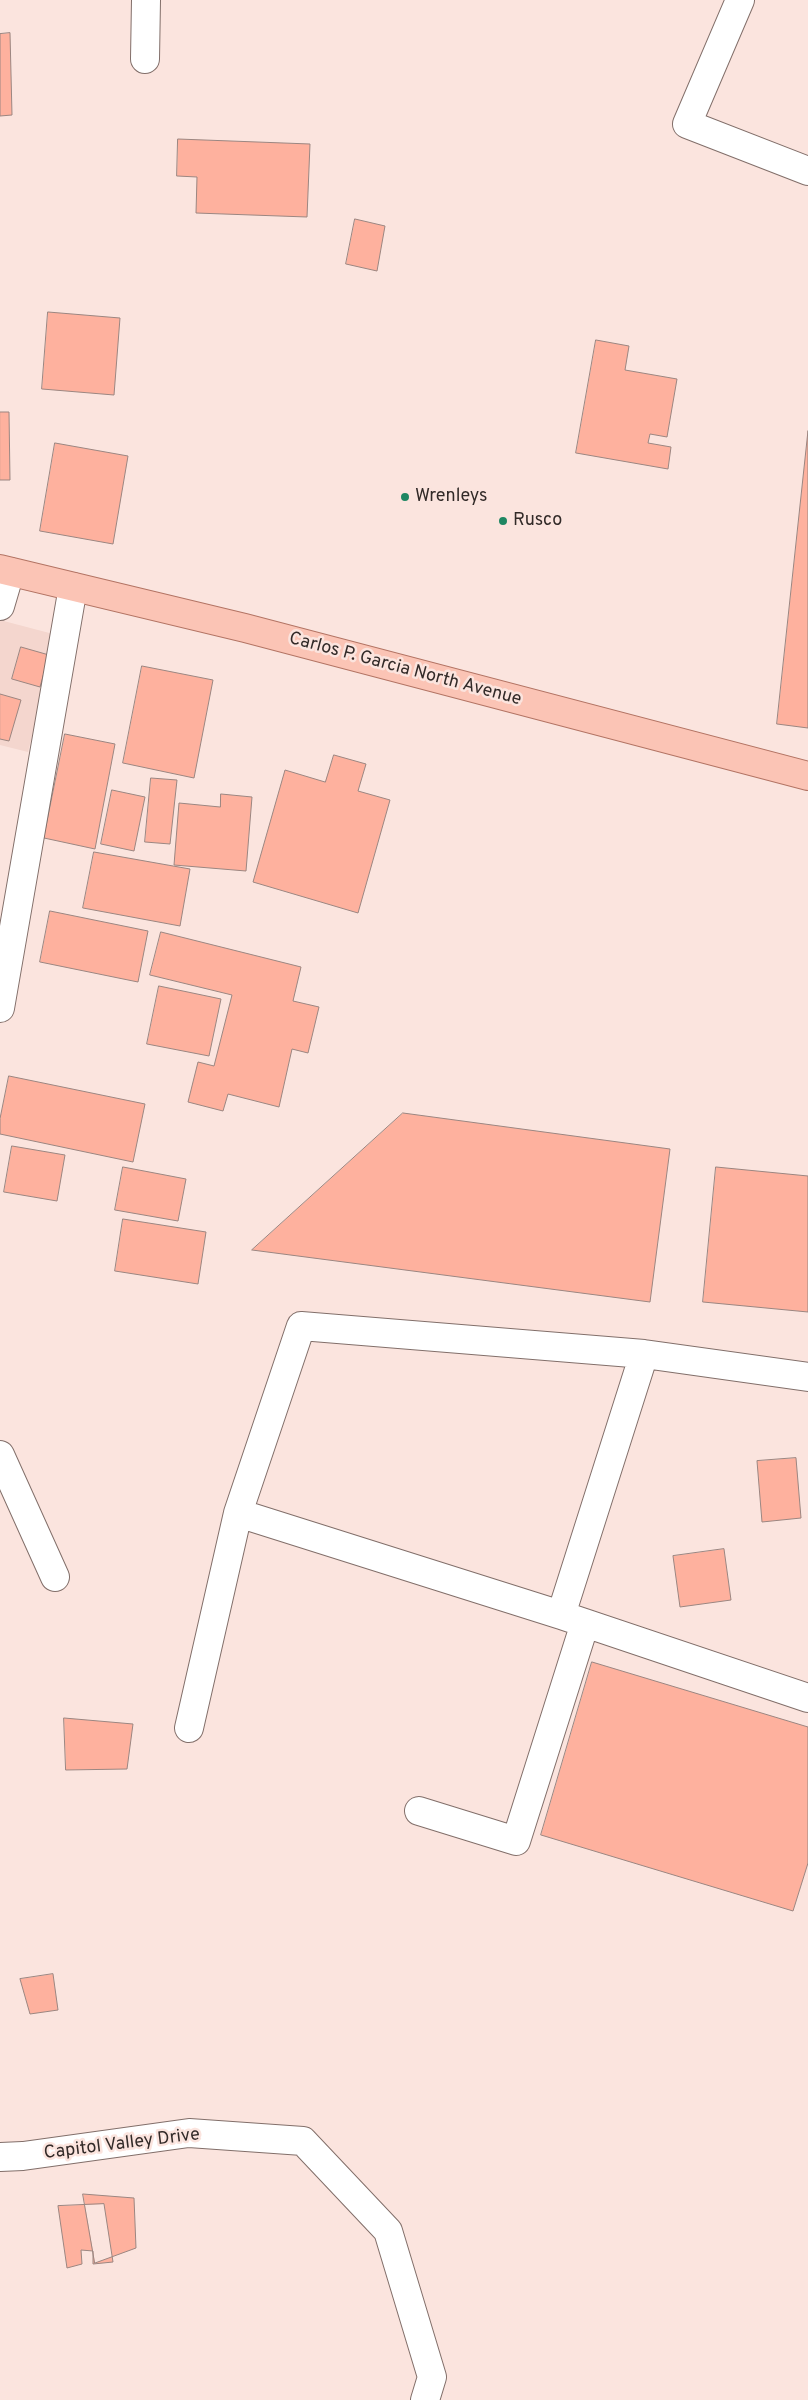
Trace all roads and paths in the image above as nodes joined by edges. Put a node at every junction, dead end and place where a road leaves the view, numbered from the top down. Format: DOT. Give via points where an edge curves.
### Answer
graph roads {
  1 [pos="146,0"];
  2 [pos="740,0"];
  3 [pos="145,59"];
  4 [pos="808,171"];
  5 [pos="5,570"];
  6 [pos="73,587"];
  7 [pos="0,606"];
  8 [pos="808,776"];
  9 [pos="0,1008"];
  10 [pos="644,1354"];
  11 [pos="808,1377"];
  12 [pos="0,1455"];
  13 [pos="238,1513"];
  14 [pos="55,1578"];
  15 [pos="573,1619"];
  16 [pos="808,1698"];
  17 [pos="189,1728"];
  18 [pos="420,1811"];
  19 [pos="0,2157"];
  20 [pos="425,2400"];
  1 -- 3 [label="street"];
  2 -- 4 [label="street" via="687,124"];
  5 -- 6 [label="main road, Carlos P. Garcia North Avenue"];
  5 -- 7 [label="street"];
  6 -- 8 [label="main road, Carlos P. Garcia North Avenue" via="245,628"];
  6 -- 9 [label="street"];
  10 -- 11 [label="street"];
  10 -- 13 [label="street" via="301,1326"];
  10 -- 15 [label="street"];
  12 -- 14 [label="street"];
  13 -- 15 [label="street"];
  13 -- 17 [label="street"];
  15 -- 16 [label="street"];
  15 -- 18 [label="street" via="516,1841"];
  19 -- 20 [label="street, Capitol Valley Drive" via="189,2133 303,2141 388,2232 432,2377"];
}
